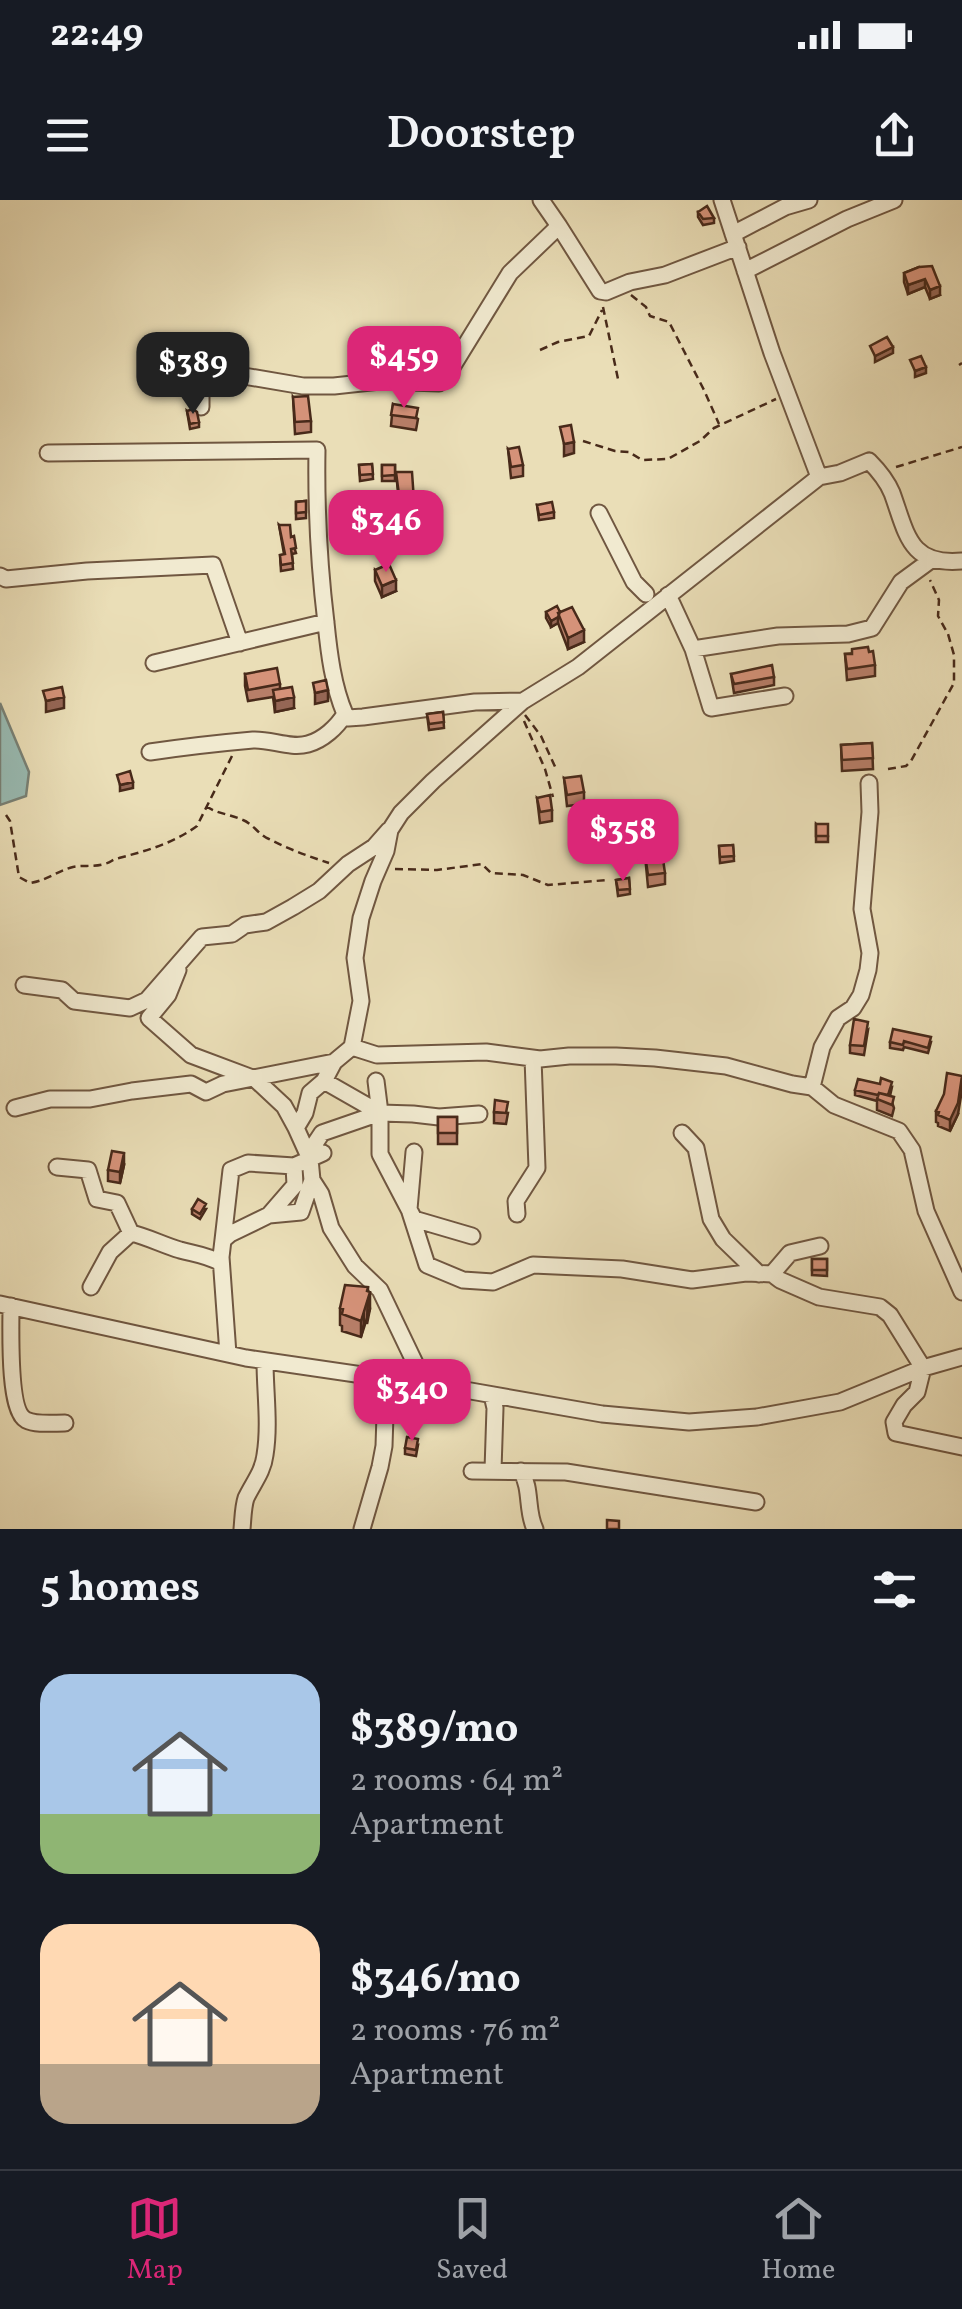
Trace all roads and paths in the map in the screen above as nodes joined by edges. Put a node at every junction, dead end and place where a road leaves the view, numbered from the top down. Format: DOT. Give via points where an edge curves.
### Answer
graph roads {
  1 [pos="542,200"];
  2 [pos="722,200"];
  3 [pos="808,200"];
  4 [pos="894,200"];
  5 [pos="559,226"];
  6 [pos="735,241"];
  7 [pos="745,271"];
  8 [pos="620,286"];
  9 [pos="540,350"];
  10 [pos="618,379"];
  11 [pos="786,394"];
  12 [pos="201,407"];
  13 [pos="719,425"];
  14 [pos="582,441"];
  15 [pos="962,447"];
  16 [pos="48,453"];
  17 [pos="882,476"];
  18 [pos="819,477"];
  19 [pos="599,513"];
  20 [pos="931,560"];
  21 [pos="962,562"];
  22 [pos="917,572"];
  23 [pos="0,576"];
  24 [pos="658,598"];
  25 [pos="326,622"];
  26 [pos="240,643"];
  27 [pos="693,649"];
  28 [pos="154,662"];
  29 [pos="962,678"];
  30 [pos="954,683"];
  31 [pos="785,696"];
  32 [pos="521,704"];
  33 [pos="345,714"];
  34 [pos="240,742"];
  35 [pos="150,752"];
  36 [pos="888,769"];
  37 [pos="558,770"];
  38 [pos="869,783"];
  39 [pos="553,797"];
  40 [pos="206,806"];
  41 [pos="215,812"];
  42 [pos="6,815"];
  43 [pos="200,818"];
  44 [pos="390,830"];
  45 [pos="380,868"];
  46 [pos="342,870"];
  47 [pos="607,880"];
  48 [pos="183,957"];
  49 [pos="24,985"];
  50 [pos="352,1047"];
  51 [pos="533,1058"];
  52 [pos="334,1062"];
  53 [pos="254,1079"];
  54 [pos="324,1081"];
  55 [pos="376,1081"];
  56 [pos="812,1087"];
  57 [pos="15,1108"];
  58 [pos="380,1113"];
  59 [pos="479,1114"];
  60 [pos="296,1128"];
  61 [pos="682,1133"];
  62 [pos="414,1152"];
  63 [pos="314,1155"];
  64 [pos="294,1166"];
  65 [pos="57,1167"];
  66 [pos="312,1180"];
  67 [pos="409,1209"];
  68 [pos="518,1214"];
  69 [pos="269,1215"];
  70 [pos="130,1233"];
  71 [pos="472,1236"];
  72 [pos="223,1240"];
  73 [pos="820,1246"];
  74 [pos="221,1263"];
  75 [pos="765,1274"];
  76 [pos="91,1287"];
  77 [pos="962,1292"];
  78 [pos="5,1305"];
  79 [pos="228,1354"];
  80 [pos="962,1357"];
  81 [pos="265,1360"];
  82 [pos="923,1368"];
  83 [pos="394,1380"];
  84 [pos="425,1384"];
  85 [pos="492,1394"];
  86 [pos="65,1423"];
  87 [pos="962,1447"];
  88 [pos="492,1470"];
  89 [pos="521,1470"];
  90 [pos="472,1471"];
  91 [pos="756,1502"];
  92 [pos="242,1529"];
  93 [pos="362,1529"];
  94 [pos="535,1529"];
  1 -- 5 [label="street"];
  2 -- 6 [label="street"];
  3 -- 6 [label="street" via="785,207"];
  4 -- 7 [label="street"];
  5 -- 8 [label="street" via="600,291"];
  5 -- 12 [label="street" via="510,274 440,383 303,386 244,376 200,384"];
  6 -- 7 [label="street"];
  6 -- 8 [label="street" via="664,275"];
  7 -- 11 [label="street"];
  8 -- 13 [label="path" via="650,316 669,322"];
  9 -- 10 [label="path" via="589,336 603,308"];
  11 -- 13 [label="path"];
  11 -- 18 [label="street"];
  13 -- 14 [label="path" via="668,460 642,460"];
  15 -- 17 [label="path"];
  16 -- 25 [label="street" via="317,450"];
  17 -- 18 [label="street" via="869,460"];
  17 -- 20 [label="street" via="904,532"];
  18 -- 24 [label="street"];
  19 -- 24 [label="street" via="634,582"];
  20 -- 21 [label="street"];
  20 -- 22 [label="street"];
  22 -- 27 [label="street" via="901,582 872,628"];
  22 -- 30 [label="path" via="929,577 939,600"];
  23 -- 26 [label="street" via="213,564"];
  24 -- 27 [label="street"];
  24 -- 32 [label="street" via="578,667"];
  25 -- 26 [label="street"];
  25 -- 33 [label="street"];
  26 -- 28 [label="street"];
  27 -- 31 [label="street" via="711,708"];
  29 -- 30 [label="path"];
  30 -- 36 [label="path" via="911,760"];
  32 -- 33 [label="street"];
  32 -- 37 [label="path"];
  32 -- 39 [label="path"];
  32 -- 44 [label="street" via="433,780"];
  33 -- 34 [label="street" via="307,745"];
  34 -- 35 [label="street"];
  34 -- 40 [label="path"];
  38 -- 56 [label="street" via="862,910 868,970 861,995 822,1048"];
  40 -- 41 [label="path"];
  40 -- 43 [label="path"];
  41 -- 43 [label="path"];
  41 -- 46 [label="path"];
  42 -- 43 [label="path" via="19,876 30,883 168,844"];
  44 -- 45 [label="street"];
  44 -- 46 [label="street"];
  45 -- 47 [label="path" via="482,864 491,873 548,885"];
  45 -- 50 [label="street" via="361,918 355,958 361,1001"];
  46 -- 48 [label="street" via="266,922 202,938"];
  48 -- 49 [label="street" via="147,1000 130,1008 74,1001 62,990"];
  48 -- 53 [label="street" via="168,995 149,1018 191,1055"];
  50 -- 51 [label="street" via="378,1054"];
  50 -- 52 [label="street"];
  51 -- 56 [label="street" via="655,1058 726,1066"];
  51 -- 68 [label="street" via="536,1168 516,1201"];
  52 -- 53 [label="street"];
  52 -- 54 [label="street"];
  53 -- 57 [label="street" via="206,1092 192,1084"];
  53 -- 60 [label="street" via="284,1106"];
  54 -- 58 [label="street"];
  54 -- 60 [label="street" via="310,1093"];
  55 -- 58 [label="street"];
  56 -- 77 [label="street" via="899,1132 912,1150 930,1222"];
  58 -- 59 [label="street"];
  58 -- 63 [label="street" via="322,1133"];
  58 -- 67 [label="street" via="380,1154"];
  60 -- 63 [label="street"];
  61 -- 75 [label="street" via="696,1148 710,1219"];
  62 -- 67 [label="street"];
  63 -- 64 [label="street"];
  63 -- 66 [label="street"];
  64 -- 69 [label="street" via="296,1185"];
  64 -- 72 [label="street" via="248,1163 232,1170"];
  65 -- 70 [label="street" via="88,1170 97,1199 117,1202"];
  66 -- 69 [label="street" via="301,1212"];
  66 -- 84 [label="street" via="331,1228 380,1290"];
  67 -- 71 [label="street" via="414,1219"];
  67 -- 75 [label="street" via="427,1265 462,1280 493,1282 533,1264 692,1280"];
  69 -- 72 [label="street"];
  70 -- 74 [label="street"];
  70 -- 76 [label="street" via="110,1252"];
  72 -- 74 [label="street"];
  73 -- 75 [label="street" via="790,1254"];
  74 -- 79 [label="street"];
  75 -- 82 [label="street" via="819,1297 880,1306"];
  78 -- 79 [label="street"];
  78 -- 86 [label="street" via="18,1413 28,1422"];
  79 -- 81 [label="street"];
  80 -- 82 [label="street"];
  81 -- 83 [label="street"];
  81 -- 92 [label="street" via="265,1458 245,1501"];
  82 -- 85 [label="street" via="840,1402 711,1421 602,1414"];
  82 -- 87 [label="street" via="917,1392 894,1422 896,1433"];
  83 -- 84 [label="street"];
  83 -- 93 [label="street"];
  84 -- 85 [label="street"];
  85 -- 88 [label="street"];
  88 -- 89 [label="street"];
  88 -- 90 [label="street"];
  89 -- 91 [label="street"];
  89 -- 94 [label="street"];
}
